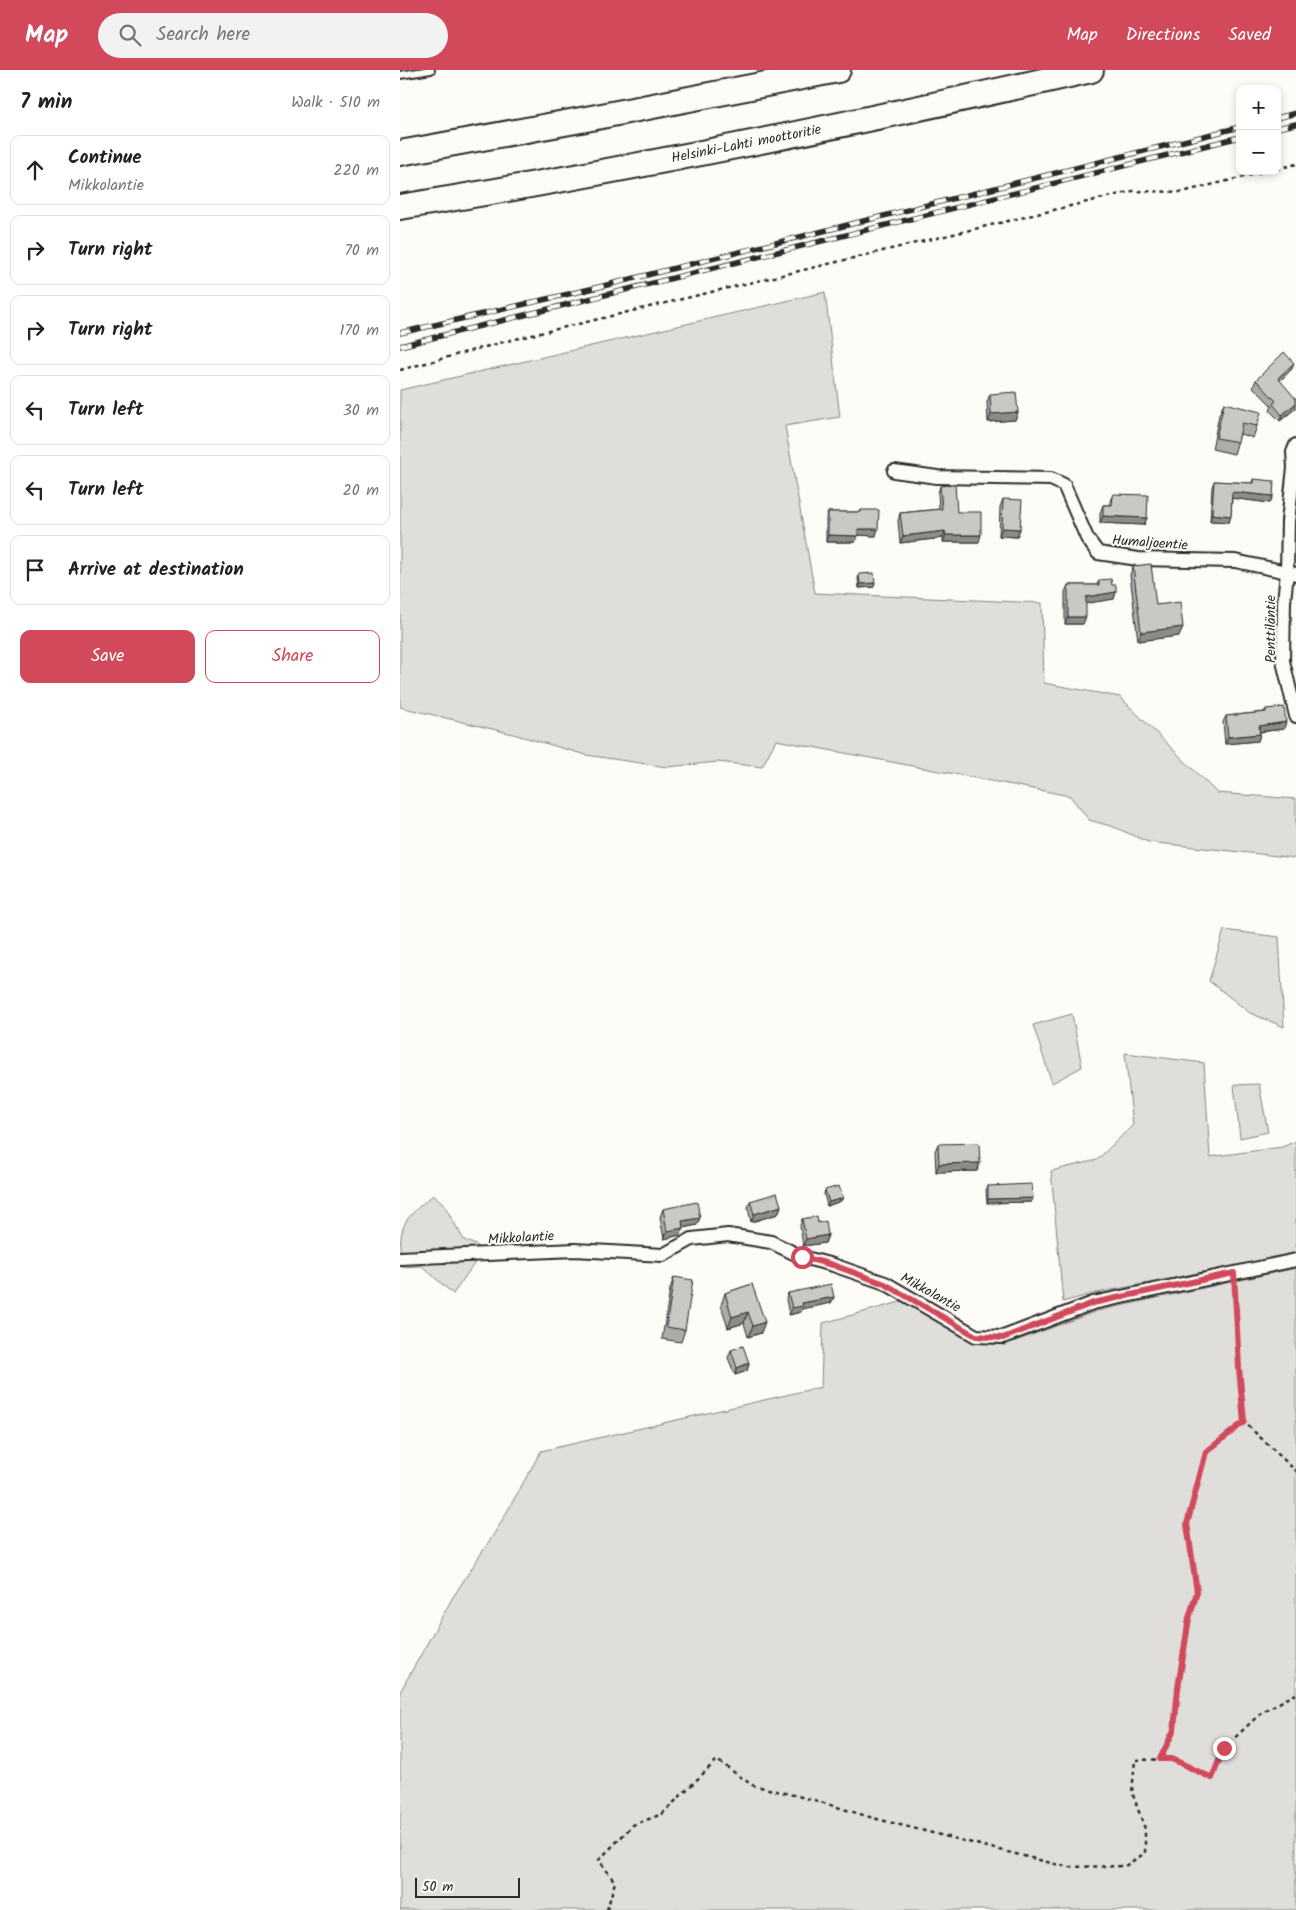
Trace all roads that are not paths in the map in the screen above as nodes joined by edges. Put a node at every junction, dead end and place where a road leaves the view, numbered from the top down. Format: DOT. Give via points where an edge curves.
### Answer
graph roads {
  1 [pos="431,70"];
  2 [pos="838,70"];
  3 [pos="1091,70"];
  4 [pos="400,75"];
  5 [pos="400,153"];
  6 [pos="400,207"];
  7 [pos="1296,444"];
  8 [pos="894,471"];
  9 [pos="1292,573"];
  10 [pos="1296,716"];
  11 [pos="400,1258"];
  12 [pos="1296,1260"];
  1 -- 4 [label="lane"];
  2 -- 5 [label="highway"];
  3 -- 6 [label="highway, Helsinki-Lahti moottoritie" via="961,100 632,166"];
  7 -- 9 [label="street, Penttiläntie" via="1288,522"];
  8 -- 9 [label="street, Humaljoentie" via="937,477 1051,479 1064,485 1087,538 1098,553 1138,559 1235,561"];
  9 -- 10 [label="street, Penttiläntie" via="1284,602 1283,661"];
  11 -- 12 [label="street, Mikkolantie" via="575,1250 663,1255 692,1239 728,1235 771,1242 802,1257 885,1284 976,1336 1003,1338 1093,1303"];
}
